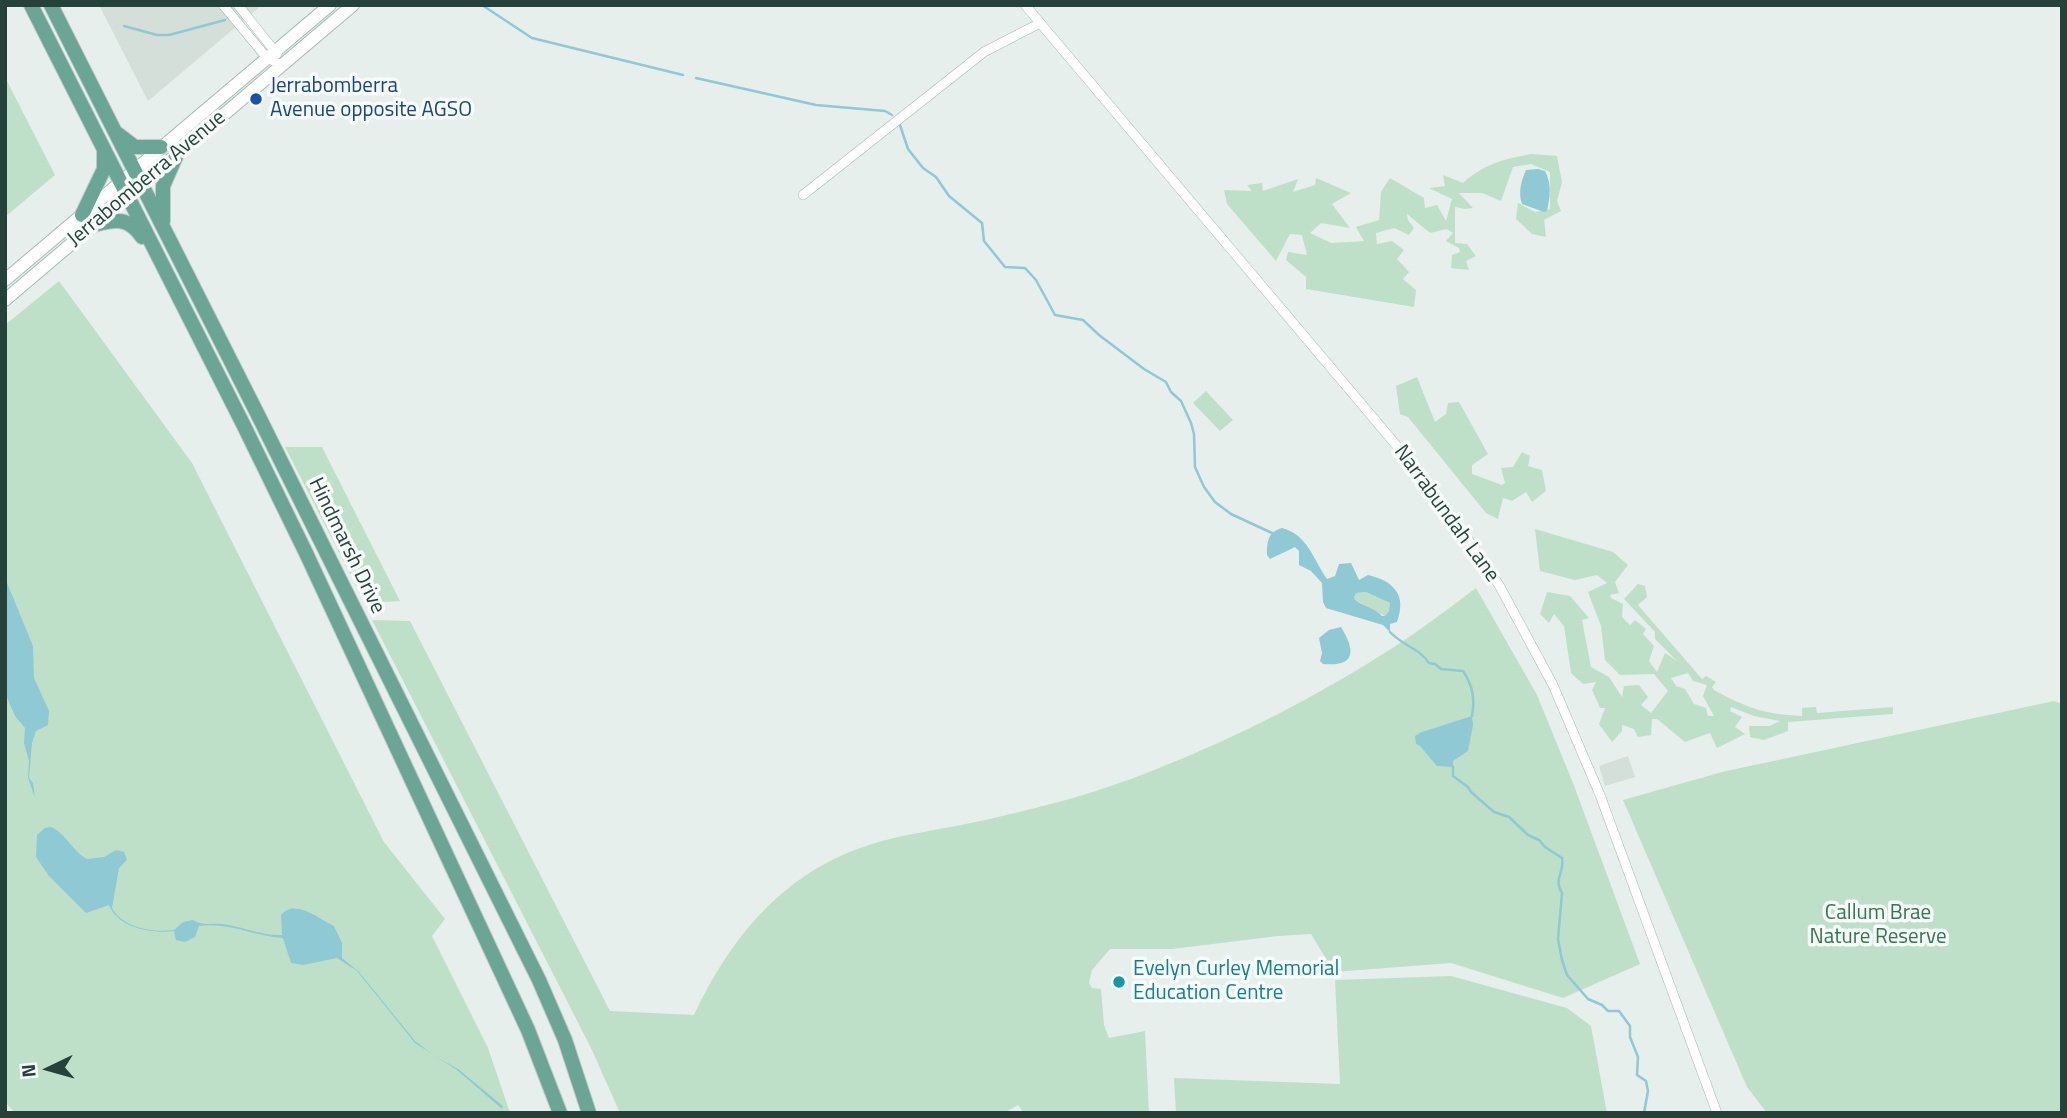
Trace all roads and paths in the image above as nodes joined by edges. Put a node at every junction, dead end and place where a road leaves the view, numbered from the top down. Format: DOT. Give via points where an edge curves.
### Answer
graph roads {
  1 [pos="31,5"];
  2 [pos="51,5"];
  3 [pos="223,5"];
  4 [pos="238,5"];
  5 [pos="330,5"];
  6 [pos="354,5"];
  7 [pos="1025,5"];
  8 [pos="1040,23"];
  9 [pos="292,37"];
  10 [pos="302,48"];
  11 [pos="272,54"];
  12 [pos="282,65"];
  13 [pos="114,131"];
  14 [pos="161,147"];
  15 [pos="104,150"];
  16 [pos="178,152"];
  17 [pos="134,169"];
  18 [pos="120,182"];
  19 [pos="141,185"];
  20 [pos="803,195"];
  21 [pos="127,196"];
  22 [pos="88,220"];
  23 [pos="167,237"];
  24 [pos="5,280"];
  25 [pos="171,282"];
  26 [pos="5,300"];
  27 [pos="354,610"];
  28 [pos="338,620"];
  29 [pos="560,1113"];
  30 [pos="589,1113"];
  31 [pos="1717,1113"];
  1 -- 15 [label="main road, Hindmarsh Drive"];
  2 -- 13 [label="main road, Hindmarsh Drive"];
  3 -- 11 [label="street"];
  4 -- 11 [label="street"];
  5 -- 9 [label="street, Jerrabomberra Avenue"];
  6 -- 10 [label="street, Jerrabomberra Avenue"];
  7 -- 8 [label="street, Narrabundah Lane"];
  8 -- 20 [label="street" via="984,52"];
  8 -- 31 [label="street, Narrabundah Lane" via="1407,458 1499,585 1577,738"];
  9 -- 10 [label="street"];
  9 -- 11 [label="street, Jerrabomberra Avenue"];
  10 -- 12 [label="street, Jerrabomberra Avenue"];
  11 -- 12 [label="street"];
  11 -- 14 [label="street, Jerrabomberra Avenue"];
  12 -- 16 [label="street, Jerrabomberra Avenue"];
  13 -- 14 [label="main road" via="135,147"];
  13 -- 17 [label="main road, Hindmarsh Drive"];
  14 -- 17 [label="street, Jerrabomberra Avenue"];
  15 -- 18 [label="main road, Hindmarsh Drive"];
  15 -- 22 [label="main road" via="104,169"];
  16 -- 19 [label="street, Jerrabomberra Avenue"];
  16 -- 23 [label="main road" via="163,186"];
  17 -- 18 [label="street, Jerrabomberra Avenue"];
  17 -- 19 [label="main road, Hindmarsh Drive"];
  18 -- 21 [label="main road, Hindmarsh Drive"];
  18 -- 22 [label="street, Jerrabomberra Avenue"];
  19 -- 21 [label="street, Jerrabomberra Avenue"];
  19 -- 23 [label="main road, Hindmarsh Drive"];
  21 -- 22 [label="street, Jerrabomberra Avenue"];
  21 -- 25 [label="main road, Hindmarsh Drive"];
  22 -- 24 [label="street, Jerrabomberra Avenue"];
  22 -- 25 [label="main road" via="133,225"];
  22 -- 26 [label="street, Jerrabomberra Avenue"];
  23 -- 27 [label="main road, Hindmarsh Drive"];
  25 -- 28 [label="main road, Hindmarsh Drive"];
  27 -- 28 [label="main road"];
  27 -- 30 [label="main road, Hindmarsh Drive" via="539,980"];
  28 -- 29 [label="main road, Hindmarsh Drive" via="528,1030"];
}
